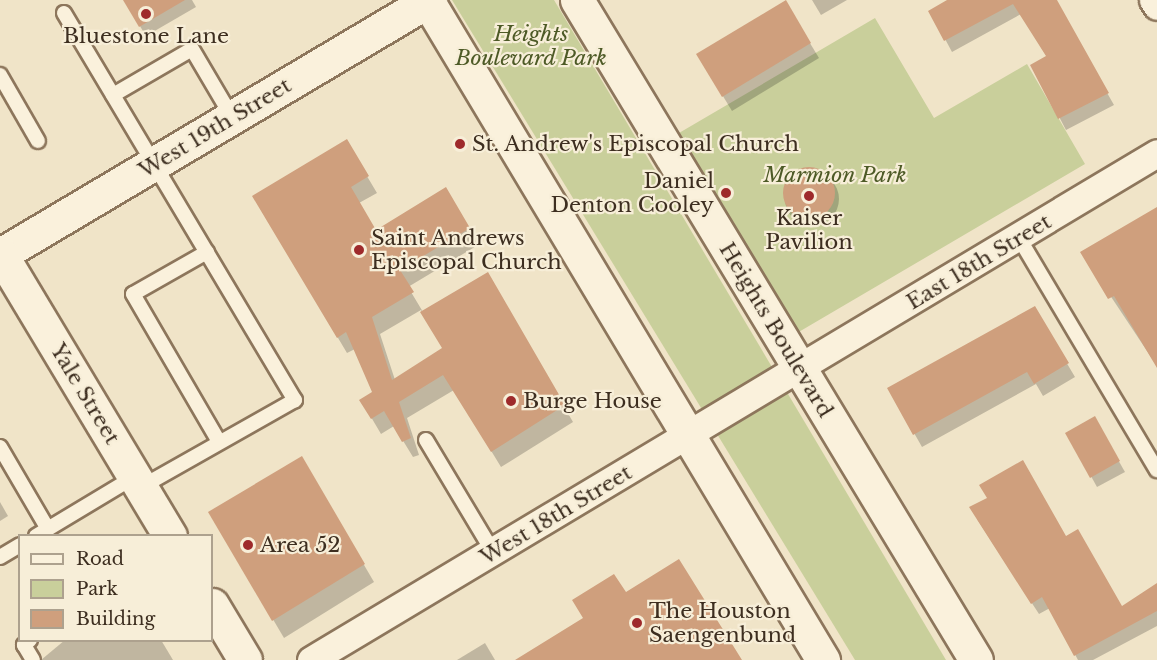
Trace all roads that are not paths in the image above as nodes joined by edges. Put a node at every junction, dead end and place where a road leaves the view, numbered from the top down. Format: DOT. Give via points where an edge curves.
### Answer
graph roads {
  1 [pos="428,0"];
  2 [pos="577,0"];
  3 [pos="1154,0"];
  4 [pos="1157,6"];
  5 [pos="64,13"];
  6 [pos="0,75"];
  7 [pos="113,95"];
  8 [pos="232,117"];
  9 [pos="38,141"];
  10 [pos="1157,153"];
  11 [pos="155,164"];
  12 [pos="1019,238"];
  13 [pos="207,252"];
  14 [pos="0,254"];
  15 [pos="801,370"];
  16 [pos="689,436"];
  17 [pos="426,440"];
  18 [pos="219,442"];
  19 [pos="0,447"];
  20 [pos="1157,470"];
  21 [pos="138,482"];
  22 [pos="42,532"];
  23 [pos="169,534"];
  24 [pos="18,546"];
  25 [pos="493,552"];
  26 [pos="0,557"];
  27 [pos="213,607"];
  28 [pos="28,642"];
  29 [pos="327,656"];
  30 [pos="33,660"];
  31 [pos="245,660"];
  32 [pos="823,660"];
  33 [pos="976,660"];
  1 -- 8 [label="main road, West 19th Street"];
  1 -- 16 [label="main road"];
  2 -- 15 [label="main road, Heights Boulevard"];
  3 -- 4 [label="street"];
  5 -- 7 [label="lane"];
  6 -- 9 [label="lane"];
  7 -- 8 [label="lane" via="192,50"];
  7 -- 11 [label="lane"];
  8 -- 11 [label="main road, West 19th Street"];
  10 -- 12 [label="street, East 18th Street"];
  11 -- 13 [label="lane"];
  11 -- 14 [label="main road, West 19th Street"];
  12 -- 15 [label="street, East 18th Street"];
  12 -- 20 [label="lane"];
  13 -- 18 [label="lane" via="133,294"];
  13 -- 18 [label="lane" via="295,400"];
  14 -- 21 [label="main road, Yale Street"];
  15 -- 16 [label="street, West 18th Street"];
  15 -- 33 [label="main road, Heights Boulevard"];
  16 -- 25 [label="street, West 18th Street"];
  16 -- 32 [label="main road"];
  17 -- 25 [label="lane"];
  18 -- 21 [label="lane"];
  19 -- 22 [label="lane"];
  21 -- 22 [label="lane"];
  21 -- 23 [label="main road, Yale Street"];
  24 -- 26 [label="lane"];
  25 -- 29 [label="street, West 18th Street"];
  27 -- 31 [label="main road"];
  28 -- 30 [label="lane" via="24,645"];
}
